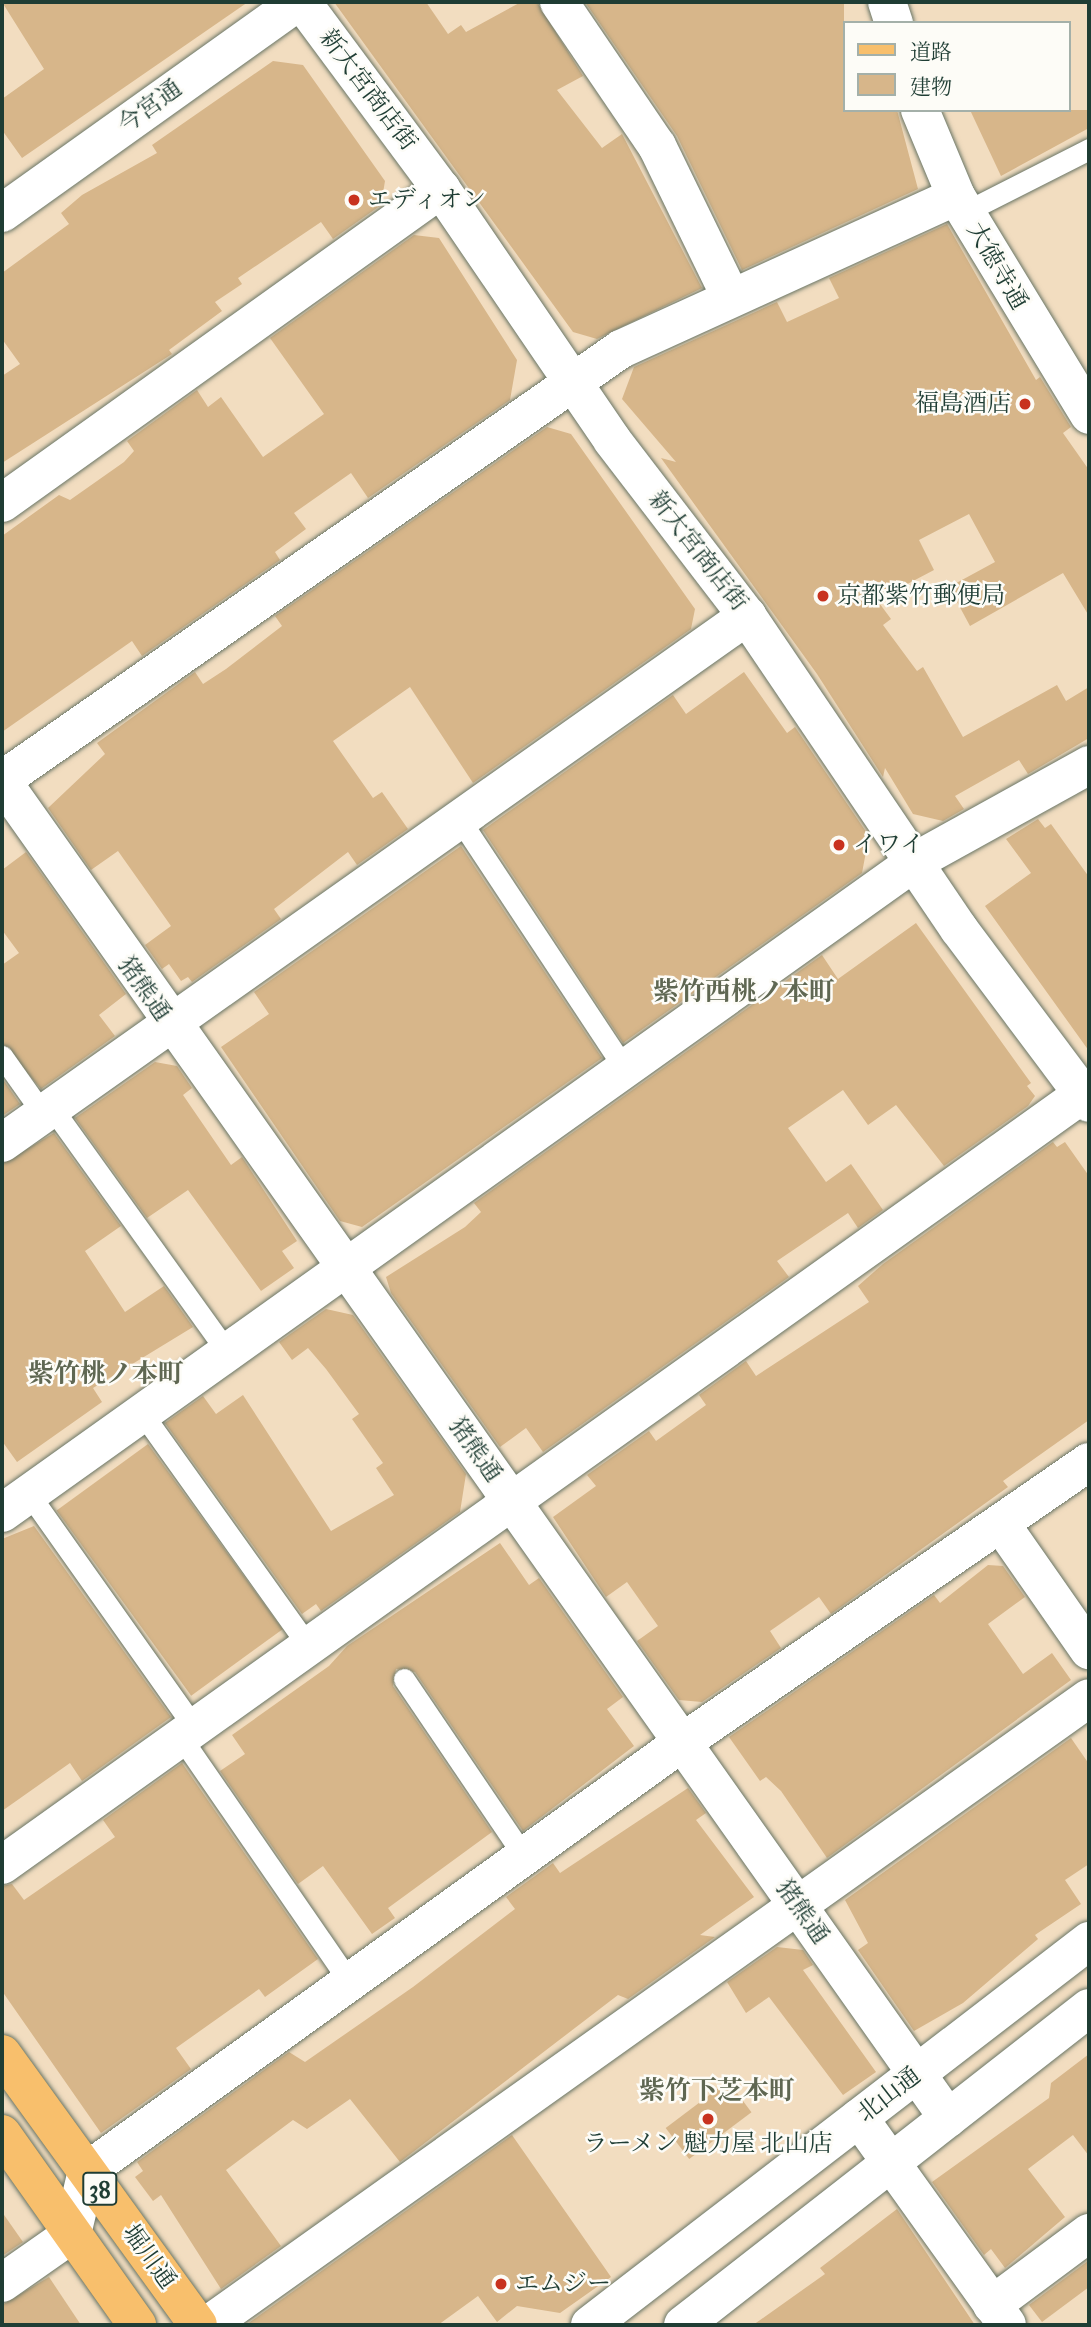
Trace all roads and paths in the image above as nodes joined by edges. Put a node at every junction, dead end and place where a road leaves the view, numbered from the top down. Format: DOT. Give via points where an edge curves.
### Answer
graph roads {
  1 [pos="300,2"];
  2 [pos="559,2"];
  3 [pos="887,2"];
  4 [pos="893,21"];
  5 [pos="921,112"];
  6 [pos="1089,149"];
  7 [pos="441,189"];
  8 [pos="960,204"];
  9 [pos="2,213"];
  10 [pos="730,296"];
  11 [pos="570,381"];
  12 [pos="1089,415"];
  13 [pos="2,503"];
  14 [pos="747,616"];
  15 [pos="1089,765"];
  16 [pos="2,781"];
  17 [pos="460,820"];
  18 [pos="916,861"];
  19 [pos="169,1025"];
  20 [pos="2,1056"];
  21 [pos="624,1068"];
  22 [pos="1086,1098"];
  23 [pos="47,1111"];
  24 [pos="2,1143"];
  25 [pos="346,1269"];
  26 [pos="228,1353"];
  27 [pos="142,1413"];
  28 [pos="1089,1462"];
  29 [pos="510,1499"];
  30 [pos="15,1504"];
  31 [pos="1001,1524"];
  32 [pos="307,1644"];
  33 [pos="1089,1650"];
  34 [pos="404,1679"];
  35 [pos="1089,1698"];
  36 [pos="187,1731"];
  37 [pos="683,1742"];
  38 [pos="524,1856"];
  39 [pos="2,1865"];
  40 [pos="799,1908"];
  41 [pos="1089,1941"];
  42 [pos="349,1981"];
  43 [pos="1089,2008"];
  44 [pos="2,2054"];
  45 [pos="915,2074"];
  46 [pos="859,2118"];
  47 [pos="948,2118"];
  48 [pos="2,2134"];
  49 [pos="891,2163"];
  50 [pos="87,2171"];
  51 [pos="710,2233"];
  52 [pos="1089,2233"];
  53 [pos="72,2234"];
  54 [pos="743,2279"];
  55 [pos="2,2283"];
  56 [pos="996,2318"];
  57 [pos="697,2321"];
  58 [pos="137,2325"];
  59 [pos="198,2325"];
  60 [pos="208,2325"];
  61 [pos="590,2325"];
  1 -- 7 [label="street, 新大宮商店街"];
  1 -- 9 [label="street, 今宮通"];
  2 -- 10 [label="street" via="657,146"];
  3 -- 4 [label="street"];
  5 -- 8 [label="street, 大徳寺通"];
  6 -- 8 [label="lane"];
  7 -- 11 [label="street, 新大宮商店街"];
  7 -- 13 [label="street"];
  8 -- 10 [label="street"];
  8 -- 12 [label="street, 大徳寺通"];
  10 -- 11 [label="street"];
  11 -- 14 [label="street, 新大宮商店街"];
  11 -- 16 [label="street"];
  14 -- 17 [label="street"];
  14 -- 18 [label="street, 新大宮商店街"];
  15 -- 18 [label="street"];
  16 -- 19 [label="street, 猪熊通"];
  17 -- 19 [label="street"];
  17 -- 21 [label="lane"];
  18 -- 21 [label="street"];
  18 -- 22 [label="street, 新大宮商店街" via="959,929"];
  19 -- 23 [label="street"];
  19 -- 25 [label="street, 猪熊通"];
  20 -- 23 [label="lane"];
  21 -- 25 [label="street"];
  22 -- 29 [label="street"];
  23 -- 24 [label="street"];
  23 -- 26 [label="lane"];
  25 -- 26 [label="street"];
  25 -- 29 [label="street, 猪熊通"];
  26 -- 27 [label="street"];
  27 -- 30 [label="street"];
  27 -- 32 [label="lane"];
  28 -- 31 [label="street"];
  29 -- 32 [label="street"];
  29 -- 37 [label="street, 猪熊通"];
  30 -- 36 [label="lane"];
  31 -- 33 [label="street"];
  31 -- 37 [label="street"];
  32 -- 36 [label="street"];
  34 -- 38 [label="lane"];
  35 -- 40 [label="street"];
  36 -- 39 [label="street"];
  36 -- 42 [label="lane"];
  37 -- 38 [label="street"];
  37 -- 40 [label="street, 猪熊通"];
  38 -- 42 [label="street"];
  40 -- 45 [label="street, 猪熊通"];
  40 -- 60 [label="street"];
  41 -- 45 [label="street, 北山通"];
  42 -- 50 [label="street"];
  43 -- 47 [label="street"];
  44 -- 50 [label="main road, 堀川通 / 38"];
  45 -- 46 [label="street, 北山通"];
  45 -- 47 [label="street, 猪熊通"];
  46 -- 49 [label="street"];
  46 -- 51 [label="street, 北山通"];
  47 -- 49 [label="street"];
  48 -- 53 [label="main road, 堀川通 / 38"];
  49 -- 54 [label="street"];
  49 -- 56 [label="street"];
  50 -- 53 [label="street"];
  50 -- 59 [label="main road, 堀川通 / 38"];
  51 -- 54 [label="street"];
  51 -- 61 [label="street, 北山通"];
  52 -- 56 [label="street"];
  53 -- 55 [label="street"];
  53 -- 58 [label="main road, 堀川通 / 38"];
  54 -- 57 [label="street"];
}
